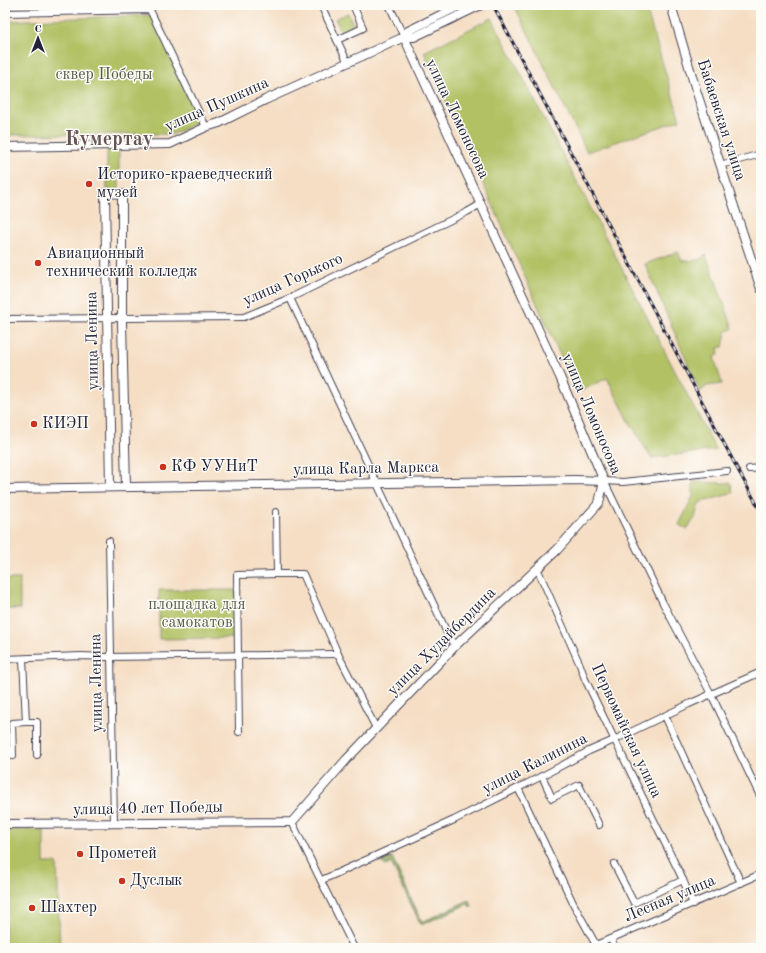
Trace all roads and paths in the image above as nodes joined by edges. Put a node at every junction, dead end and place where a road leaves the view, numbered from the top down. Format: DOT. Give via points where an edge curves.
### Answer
graph roads {
  1 [pos="321,5"];
  2 [pos="353,5"];
  3 [pos="389,5"];
  4 [pos="461,5"];
  5 [pos="481,5"];
  6 [pos="671,5"];
  7 [pos="5,13"];
  8 [pos="404,37"];
  9 [pos="338,40"];
  10 [pos="348,63"];
  11 [pos="206,127"];
  12 [pos="5,147"];
  13 [pos="761,154"];
  14 [pos="720,165"];
  15 [pos="481,204"];
  16 [pos="761,289"];
  17 [pos="290,298"];
  18 [pos="122,317"];
  19 [pos="107,318"];
  20 [pos="5,319"];
  21 [pos="761,468"];
  22 [pos="749,469"];
  23 [pos="727,471"];
  24 [pos="604,481"];
  25 [pos="377,483"];
  26 [pos="110,487"];
  27 [pos="126,487"];
  28 [pos="5,489"];
  29 [pos="276,512"];
  30 [pos="109,541"];
  31 [pos="537,568"];
  32 [pos="277,574"];
  33 [pos="455,646"];
  34 [pos="338,654"];
  35 [pos="238,655"];
  36 [pos="111,657"];
  37 [pos="23,658"];
  38 [pos="5,659"];
  39 [pos="761,672"];
  40 [pos="711,694"];
  41 [pos="665,716"];
  42 [pos="26,722"];
  43 [pos="376,728"];
  44 [pos="239,732"];
  45 [pos="614,740"];
  46 [pos="37,755"];
  47 [pos="13,756"];
  48 [pos="542,776"];
  49 [pos="518,788"];
  50 [pos="761,798"];
  51 [pos="292,822"];
  52 [pos="5,824"];
  53 [pos="114,824"];
  54 [pos="599,825"];
  55 [pos="614,864"];
  56 [pos="761,874"];
  57 [pos="322,880"];
  58 [pos="683,880"];
  59 [pos="741,883"];
  60 [pos="693,904"];
  61 [pos="611,939"];
  62 [pos="596,945"];
  63 [pos="354,948"];
  64 [pos="589,948"];
  65 [pos="615,948"];
  1 -- 9 [label="street"];
  2 -- 9 [label="street" via="363,28"];
  3 -- 8 [label="street"];
  4 -- 8 [label="main road, улица Пушкина" via="408,31"];
  5 -- 8 [label="main road, улица Пушкина" via="414,37"];
  6 -- 14 [label="main road, Бабаевская улица"];
  7 -- 11 [label="street" via="150,10"];
  8 -- 10 [label="main road, улица Пушкина"];
  8 -- 15 [label="main road, улица Ломоносова"];
  9 -- 10 [label="street"];
  10 -- 11 [label="main road, улица Пушкина"];
  11 -- 12 [label="main road, улица Пушкина" via="170,144"];
  13 -- 14 [label="street"];
  14 -- 16 [label="main road, Бабаевская улица"];
  15 -- 17 [label="street, улица Горького"];
  15 -- 24 [label="main road, улица Ломоносова"];
  17 -- 18 [label="street, улица Горького" via="244,317"];
  17 -- 25 [label="street"];
  18 -- 19 [label="street, улица Горького"];
  18 -- 19 [label="main road, улица Ленина" via="122,194 105,193"];
  18 -- 27 [label="main road, улица Ленина"];
  19 -- 20 [label="street, улица Горького"];
  19 -- 26 [label="main road, улица Ленина"];
  21 -- 22 [label="street"];
  23 -- 24 [label="street, улица Карла Маркса" via="623,482"];
  24 -- 25 [label="main road, улица Карла Маркса"];
  24 -- 31 [label="main road, улица Худайбердина" via="599,503 557,550"];
  24 -- 40 [label="street, улица Ломоносова" via="663,603"];
  25 -- 27 [label="main road, улица Карла Маркса"];
  25 -- 33 [label="street"];
  26 -- 27 [label="main road, улица Карла Маркса"];
  26 -- 28 [label="main road, улица Карла Маркса"];
  29 -- 32 [label="street"];
  30 -- 36 [label="street, улица Ленина"];
  31 -- 33 [label="main road, улица Худайбердина"];
  31 -- 45 [label="street, Первомайская улица"];
  32 -- 34 [label="street" via="303,574"];
  32 -- 35 [label="street" via="237,575"];
  33 -- 43 [label="main road, улица Худайбердина"];
  34 -- 35 [label="street"];
  34 -- 43 [label="street"];
  35 -- 36 [label="street"];
  35 -- 44 [label="street"];
  36 -- 37 [label="street"];
  36 -- 53 [label="street, улица Ленина"];
  37 -- 38 [label="street"];
  37 -- 42 [label="street"];
  39 -- 40 [label="street, улица Калинина"];
  40 -- 41 [label="street, улица Калинина"];
  40 -- 50 [label="street, улица Ломоносова"];
  41 -- 45 [label="street, улица Калинина"];
  41 -- 59 [label="street"];
  42 -- 46 [label="street" via="37,722"];
  42 -- 47 [label="street" via="12,723"];
  43 -- 51 [label="main road, улица Худайбердина"];
  45 -- 48 [label="street, улица Калинина"];
  45 -- 58 [label="street, Первомайская улица"];
  48 -- 49 [label="street, улица Калинина"];
  48 -- 54 [label="street" via="552,798 579,785"];
  49 -- 57 [label="street, улица Калинина"];
  49 -- 62 [label="street"];
  51 -- 53 [label="main road, улица 40 лет Победы"];
  51 -- 57 [label="street"];
  52 -- 53 [label="main road, улица 40 лет Победы"];
  55 -- 58 [label="street" via="634,903"];
  56 -- 59 [label="street, Лесная улица"];
  57 -- 63 [label="street"];
  58 -- 60 [label="street, Первомайская улица"];
  59 -- 60 [label="street, Лесная улица"];
  60 -- 61 [label="street, Лесная улица"];
  61 -- 62 [label="street, Лесная улица"];
  61 -- 65 [label="street"];
  62 -- 64 [label="street, Лесная улица"];
}
